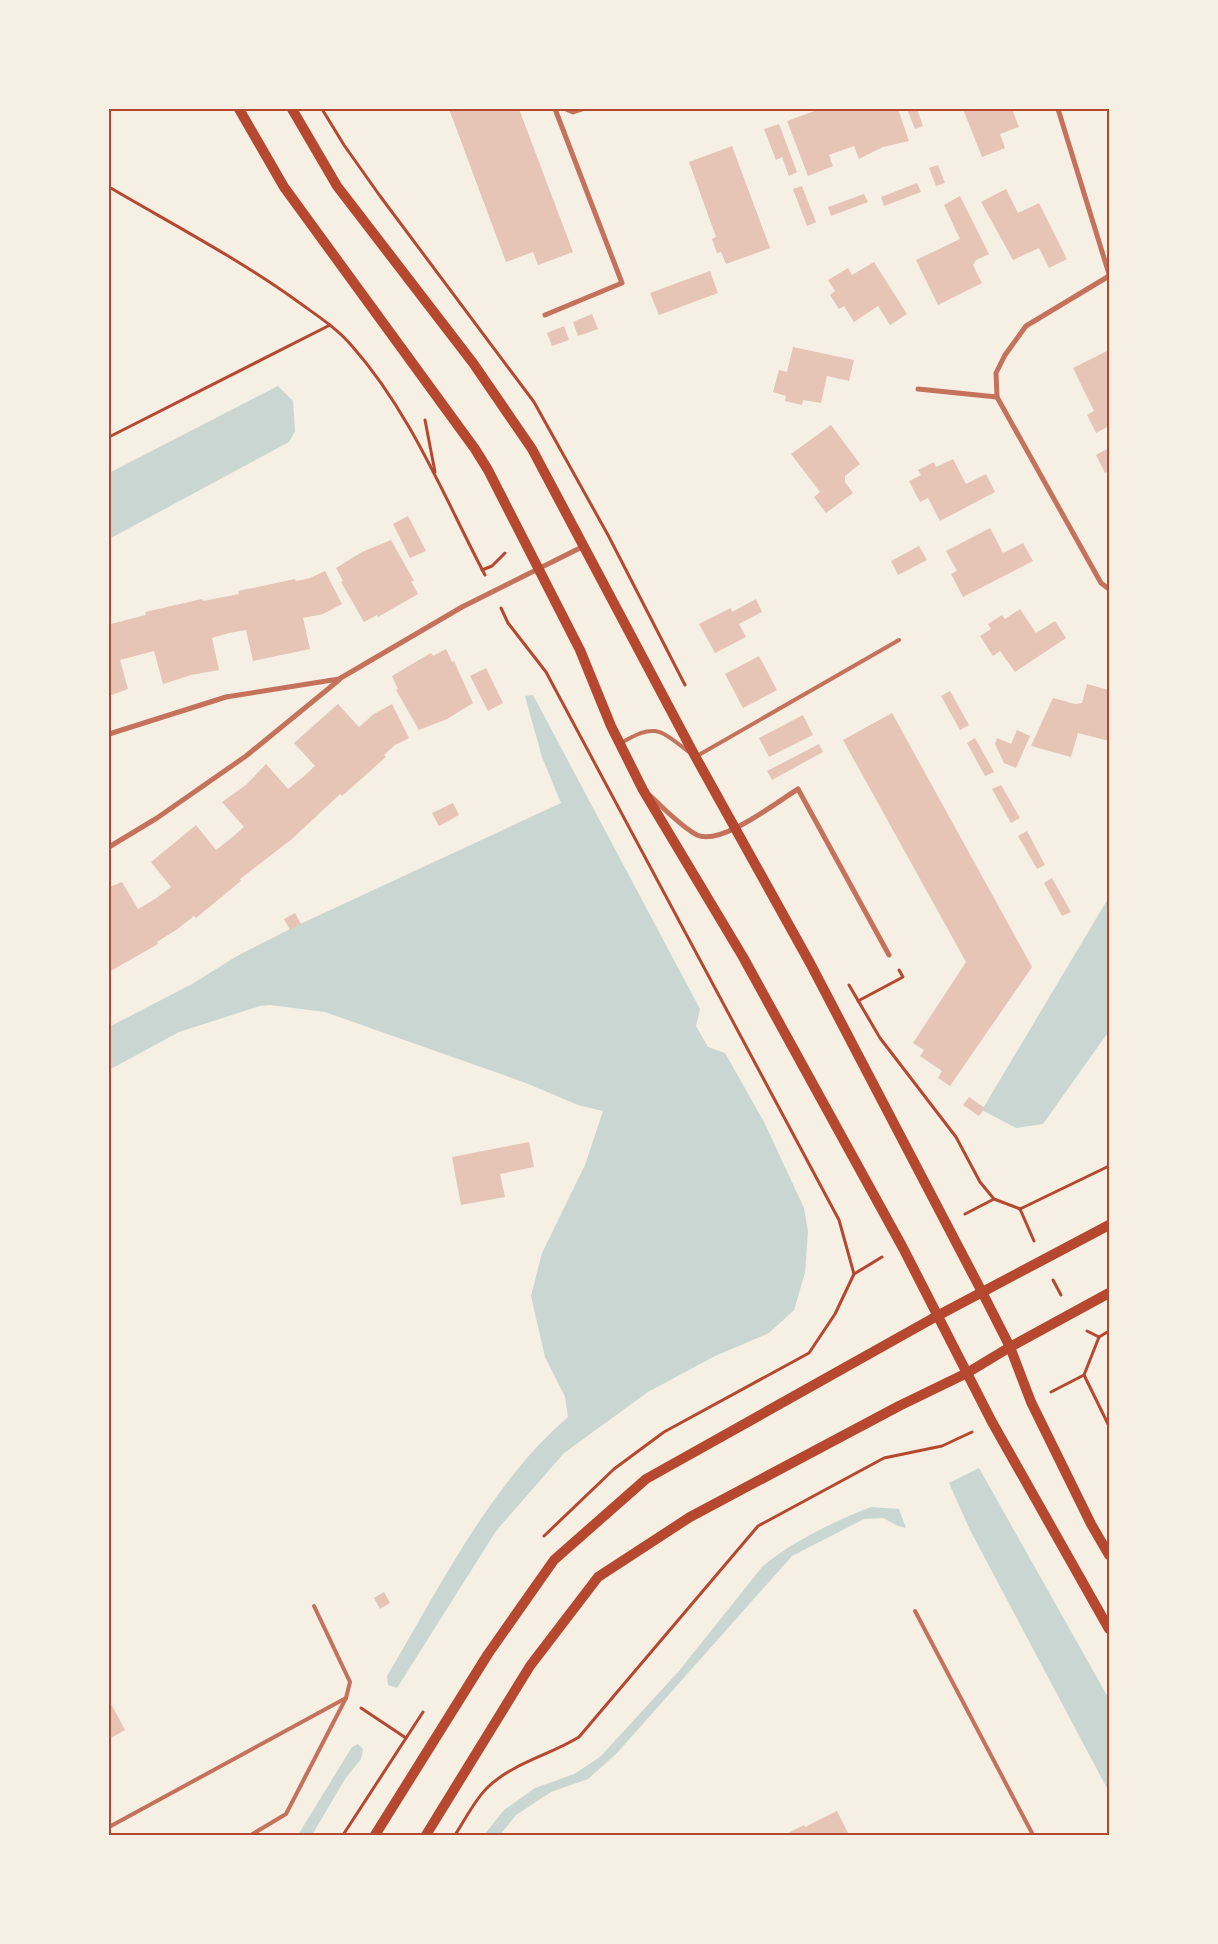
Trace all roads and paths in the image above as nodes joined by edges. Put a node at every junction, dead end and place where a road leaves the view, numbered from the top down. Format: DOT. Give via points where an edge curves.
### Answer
graph roads {
  1 [pos="239,109"];
  2 [pos="292,109"];
  3 [pos="322,109"];
  4 [pos="555,109"];
  5 [pos="566,109"];
  6 [pos="582,109"];
  7 [pos="1058,109"];
  8 [pos="109,187"];
  9 [pos="1109,275"];
  10 [pos="545,315"];
  11 [pos="330,324"];
  12 [pos="918,389"];
  13 [pos="997,397"];
  14 [pos="109,437"];
  15 [pos="585,546"];
  16 [pos="539,568"];
  17 [pos="482,570"];
  18 [pos="1109,589"];
  19 [pos="493,592"];
  20 [pos="899,640"];
  21 [pos="339,680"];
  22 [pos="689,692"];
  23 [pos="109,734"];
  24 [pos="619,744"];
  25 [pos="695,756"];
  26 [pos="643,790"];
  27 [pos="736,828"];
  28 [pos="109,847"];
  29 [pos="889,955"];
  30 [pos="849,984"];
  31 [pos="858,1001"];
  32 [pos="1109,1166"];
  33 [pos="994,1199"];
  34 [pos="1020,1210"];
  35 [pos="1109,1225"];
  36 [pos="854,1274"];
  37 [pos="982,1292"];
  38 [pos="1109,1293"];
  39 [pos="937,1316"];
  40 [pos="1109,1331"];
  41 [pos="1010,1347"];
  42 [pos="967,1373"];
  43 [pos="1084,1375"];
  44 [pos="1031,1402"];
  45 [pos="992,1422"];
  46 [pos="1109,1426"];
  47 [pos="1109,1555"];
  48 [pos="314,1606"];
  49 [pos="915,1612"];
  50 [pos="1109,1629"];
  51 [pos="346,1698"];
  52 [pos="406,1738"];
  53 [pos="109,1827"];
  54 [pos="251,1835"];
  55 [pos="375,1835"];
  56 [pos="426,1835"];
  57 [pos="455,1835"];
  58 [pos="1033,1835"];
  1 -- 16 [label="main road" via="284,187 476,449"];
  2 -- 15 [label="main road" via="337,186 473,363 532,449"];
  3 -- 22 [label="path" via="380,196 534,402 608,535"];
  4 -- 10 [label="street" via="622,283"];
  5 -- 6 [label="street" via="573,112"];
  7 -- 9 [label="street"];
  8 -- 11 [label="path" via="262,276"];
  9 -- 13 [label="street" via="1026,326 996,373"];
  11 -- 14 [label="path"];
  11 -- 17 [label="path" via="352,345 396,406"];
  12 -- 13 [label="street"];
  13 -- 18 [label="street" via="1101,584"];
  15 -- 16 [label="street"];
  15 -- 25 [label="main road"];
  16 -- 19 [label="street"];
  16 -- 24 [label="main road" via="580,650"];
  19 -- 21 [label="street"];
  19 -- 36 [label="path" via="508,623 546,672 839,1220"];
  20 -- 25 [label="lane"];
  21 -- 23 [label="street" via="226,697"];
  21 -- 28 [label="street" via="246,756"];
  24 -- 25 [label="lane" via="640,732 655,730"];
  24 -- 26 [label="main road"];
  25 -- 27 [label="main road"];
  26 -- 27 [label="street" via="699,836 722,835"];
  26 -- 39 [label="main road" via="743,957"];
  27 -- 29 [label="street" via="798,789"];
  27 -- 37 [label="main road"];
  29 -- 31 [label="path" via="903,977"];
  30 -- 31 [label="path"];
  31 -- 33 [label="path" via="880,1038 956,1137 980,1182"];
  32 -- 34 [label="path"];
  35 -- 37 [label="main road"];
  37 -- 39 [label="main road"];
  37 -- 41 [label="main road"];
  38 -- 41 [label="main road"];
  39 -- 42 [label="main road"];
  39 -- 55 [label="main road" via="646,1479 554,1560 488,1654"];
  40 -- 43 [label="path" via="1099,1337"];
  41 -- 42 [label="main road"];
  41 -- 44 [label="main road"];
  42 -- 45 [label="main road"];
  42 -- 56 [label="main road" via="690,1517 598,1577 530,1666"];
  43 -- 44 [label="path"];
  43 -- 46 [label="path"];
  44 -- 47 [label="main road"];
  45 -- 50 [label="main road"];
  45 -- 57 [label="path" via="942,1446 884,1458 758,1526 579,1736 507,1772 486,1788"];
  48 -- 51 [label="lane" via="350,1682"];
  49 -- 58 [label="lane"];
  51 -- 52 [label="path"];
  51 -- 53 [label="lane"];
  51 -- 54 [label="lane" via="286,1814"];
}
